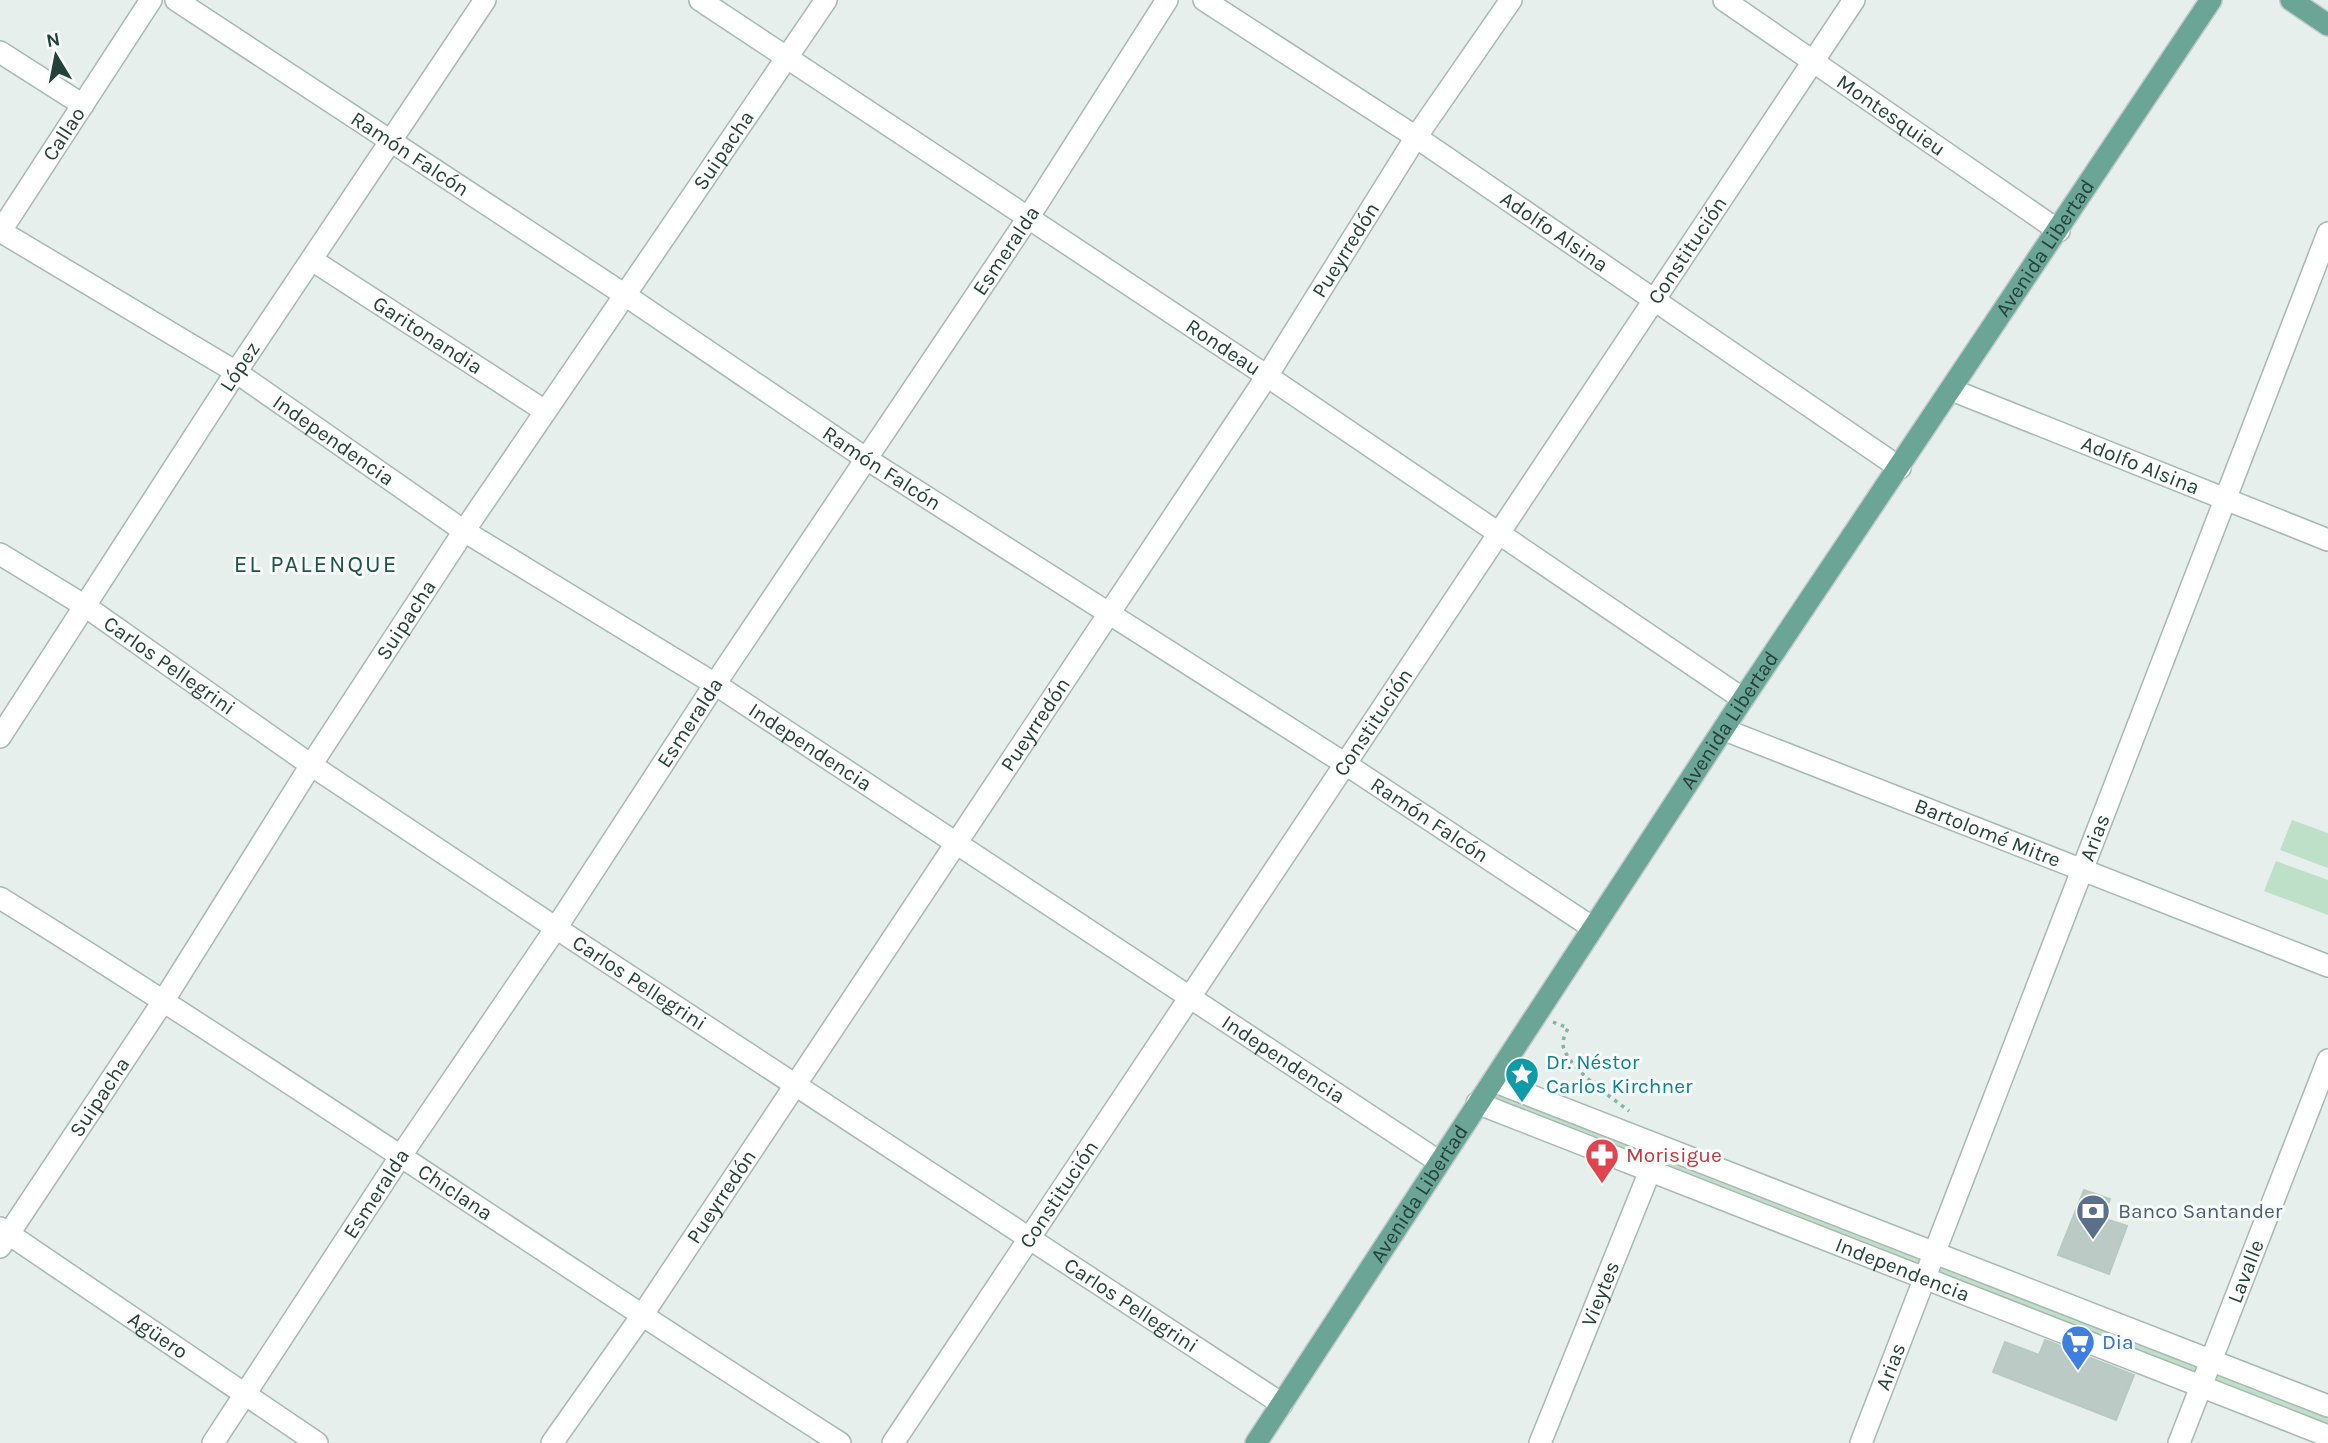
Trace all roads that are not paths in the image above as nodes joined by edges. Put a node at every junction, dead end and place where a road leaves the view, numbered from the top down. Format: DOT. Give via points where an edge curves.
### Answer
graph roads {
  1 [pos="150,0"];
  2 [pos="176,0"];
  3 [pos="485,0"];
  4 [pos="700,0"];
  5 [pos="825,0"];
  6 [pos="1167,0"];
  7 [pos="1205,0"];
  8 [pos="1511,0"];
  9 [pos="1724,0"];
  10 [pos="1854,0"];
  11 [pos="2211,0"];
  12 [pos="2291,0"];
  13 [pos="2328,24"];
  14 [pos="0,52"];
  15 [pos="786,59"];
  16 [pos="1814,59"];
  17 [pos="83,105"];
  18 [pos="1416,137"];
  19 [pos="392,144"];
  20 [pos="1028,218"];
  21 [pos="2059,230"];
  22 [pos="0,231"];
  23 [pos="2328,233"];
  24 [pos="312,260"];
  25 [pos="625,295"];
  26 [pos="1656,299"];
  27 [pos="236,372"];
  28 [pos="1267,376"];
  29 [pos="1952,390"];
  30 [pos="545,411"];
  31 [pos="865,458"];
  32 [pos="1900,468"];
  33 [pos="2228,500"];
  34 [pos="464,531"];
  35 [pos="1498,532"];
  36 [pos="2328,540"];
  37 [pos="0,554"];
  38 [pos="85,606"];
  39 [pos="1107,612"];
  40 [pos="715,684"];
  41 [pos="1743,699"];
  42 [pos="1725,730"];
  43 [pos="0,737"];
  44 [pos="1344,763"];
  45 [pos="312,765"];
  46 [pos="955,843"];
  47 [pos="2083,870"];
  48 [pos="0,898"];
  49 [pos="556,928"];
  50 [pos="1593,928"];
  51 [pos="2328,966"];
  52 [pos="1190,997"];
  53 [pos="164,1000"];
  54 [pos="2328,1060"];
  55 [pos="1493,1081"];
  56 [pos="795,1083"];
  57 [pos="1477,1103"];
  58 [pos="1660,1146"];
  59 [pos="402,1154"];
  60 [pos="1438,1161"];
  61 [pos="1649,1171"];
  62 [pos="3,1237"];
  63 [pos="1030,1237"];
  64 [pos="1937,1254"];
  65 [pos="1926,1279"];
  66 [pos="642,1317"];
  67 [pos="2212,1361"];
  68 [pos="2202,1387"];
  69 [pos="245,1394"];
  70 [pos="1282,1404"];
  71 [pos="2328,1406"];
  72 [pos="2328,1436"];
  73 [pos="213,1443"];
  74 [pos="317,1443"];
  75 [pos="552,1443"];
  76 [pos="841,1443"];
  77 [pos="893,1443"];
  78 [pos="1256,1443"];
  79 [pos="1540,1443"];
  80 [pos="1861,1443"];
  81 [pos="2179,1443"];
  1 -- 17 [label="street, Callao"];
  2 -- 19 [label="street, Ramón Falcón"];
  3 -- 19 [label="street, López"];
  4 -- 15 [label="street, Rondeau"];
  5 -- 15 [label="street, Suipacha"];
  6 -- 20 [label="street, Esmeralda"];
  7 -- 18 [label="street, Adolfo Alsina"];
  8 -- 18 [label="street, Pueyrredón"];
  9 -- 16 [label="street, Montesquieu"];
  10 -- 16 [label="street, Constitución"];
  11 -- 21 [label="main road, Avenida Libertad"];
  12 -- 13 [label="main road"];
  14 -- 17 [label="street"];
  15 -- 20 [label="street, Rondeau"];
  15 -- 25 [label="street, Suipacha"];
  16 -- 21 [label="street, Montesquieu"];
  16 -- 26 [label="street, Constitución"];
  17 -- 22 [label="street, Callao"];
  18 -- 26 [label="street, Adolfo Alsina"];
  18 -- 28 [label="street, Pueyrredón"];
  19 -- 24 [label="street, López"];
  19 -- 25 [label="street, Ramón Falcón"];
  20 -- 28 [label="street, Rondeau"];
  20 -- 31 [label="street, Esmeralda"];
  21 -- 29 [label="main road, Avenida Libertad"];
  22 -- 27 [label="street, Independencia"];
  23 -- 33 [label="street, Arias"];
  24 -- 27 [label="street, López"];
  24 -- 30 [label="street, Garitonandia"];
  25 -- 30 [label="street, Suipacha"];
  25 -- 31 [label="street, Ramón Falcón"];
  26 -- 32 [label="street, Adolfo Alsina"];
  26 -- 35 [label="street, Constitución"];
  27 -- 34 [label="street, Independencia"];
  27 -- 38 [label="street, López"];
  28 -- 35 [label="street, Rondeau"];
  28 -- 39 [label="street, Pueyrredón"];
  29 -- 32 [label="main road, Avenida Libertad"];
  29 -- 33 [label="street, Adolfo Alsina"];
  30 -- 34 [label="street, Suipacha"];
  31 -- 39 [label="street, Ramón Falcón"];
  31 -- 40 [label="street, Esmeralda"];
  32 -- 41 [label="main road, Avenida Libertad"];
  33 -- 36 [label="street, Adolfo Alsina"];
  33 -- 47 [label="street, Arias"];
  34 -- 40 [label="street, Independencia"];
  34 -- 45 [label="street, Suipacha"];
  35 -- 41 [label="street, Rondeau"];
  35 -- 44 [label="street, Constitución"];
  37 -- 38 [label="street, Carlos Pellegrini"];
  38 -- 43 [label="street, López"];
  38 -- 45 [label="street, Carlos Pellegrini"];
  39 -- 44 [label="street, Ramón Falcón"];
  39 -- 46 [label="street, Pueyrredón"];
  40 -- 46 [label="street, Independencia"];
  40 -- 49 [label="street, Esmeralda"];
  41 -- 42 [label="main road, Avenida Libertad"];
  42 -- 47 [label="street, Bartolomé Mitre"];
  42 -- 50 [label="main road, Avenida Libertad"];
  44 -- 50 [label="street, Ramón Falcón"];
  44 -- 52 [label="street, Constitución"];
  45 -- 49 [label="street, Carlos Pellegrini"];
  45 -- 53 [label="street, Suipacha"];
  46 -- 52 [label="street, Independencia"];
  46 -- 56 [label="street, Pueyrredón"];
  47 -- 51 [label="street, Bartolomé Mitre"];
  47 -- 64 [label="street, Arias"];
  48 -- 53 [label="street, Chiclana"];
  49 -- 56 [label="street, Carlos Pellegrini"];
  49 -- 59 [label="street, Esmeralda"];
  50 -- 55 [label="main road, Avenida Libertad"];
  52 -- 60 [label="street, Independencia"];
  52 -- 63 [label="street, Constitución"];
  53 -- 59 [label="street, Chiclana"];
  53 -- 62 [label="street, Suipacha"];
  54 -- 67 [label="street, Lavalle"];
  55 -- 57 [label="main road, Avenida Libertad"];
  55 -- 58 [label="street, Independencia"];
  56 -- 63 [label="street, Carlos Pellegrini"];
  56 -- 66 [label="street, Pueyrredón"];
  57 -- 60 [label="main road, Avenida Libertad"];
  57 -- 61 [label="street, Independencia"];
  58 -- 61 [label="street, Vieytes"];
  58 -- 64 [label="street, Independencia"];
  59 -- 66 [label="street, Chiclana"];
  59 -- 69 [label="street, Esmeralda"];
  60 -- 70 [label="main road, Avenida Libertad"];
  61 -- 65 [label="street, Independencia"];
  61 -- 79 [label="street, Vieytes"];
  62 -- 69 [label="street, Agüero"];
  63 -- 70 [label="street, Carlos Pellegrini"];
  63 -- 77 [label="street, Constitución"];
  64 -- 65 [label="street, Arias"];
  64 -- 67 [label="street, Independencia"];
  65 -- 68 [label="street, Independencia"];
  65 -- 80 [label="street, Arias"];
  66 -- 75 [label="street, Pueyrredón"];
  66 -- 76 [label="street, Chiclana"];
  67 -- 68 [label="street, Lavalle"];
  67 -- 71 [label="street, Independencia"];
  68 -- 72 [label="street, Independencia"];
  68 -- 81 [label="street, Lavalle"];
  69 -- 73 [label="street, Esmeralda"];
  69 -- 74 [label="street, Agüero"];
  70 -- 78 [label="main road, Avenida Libertad"];
}
